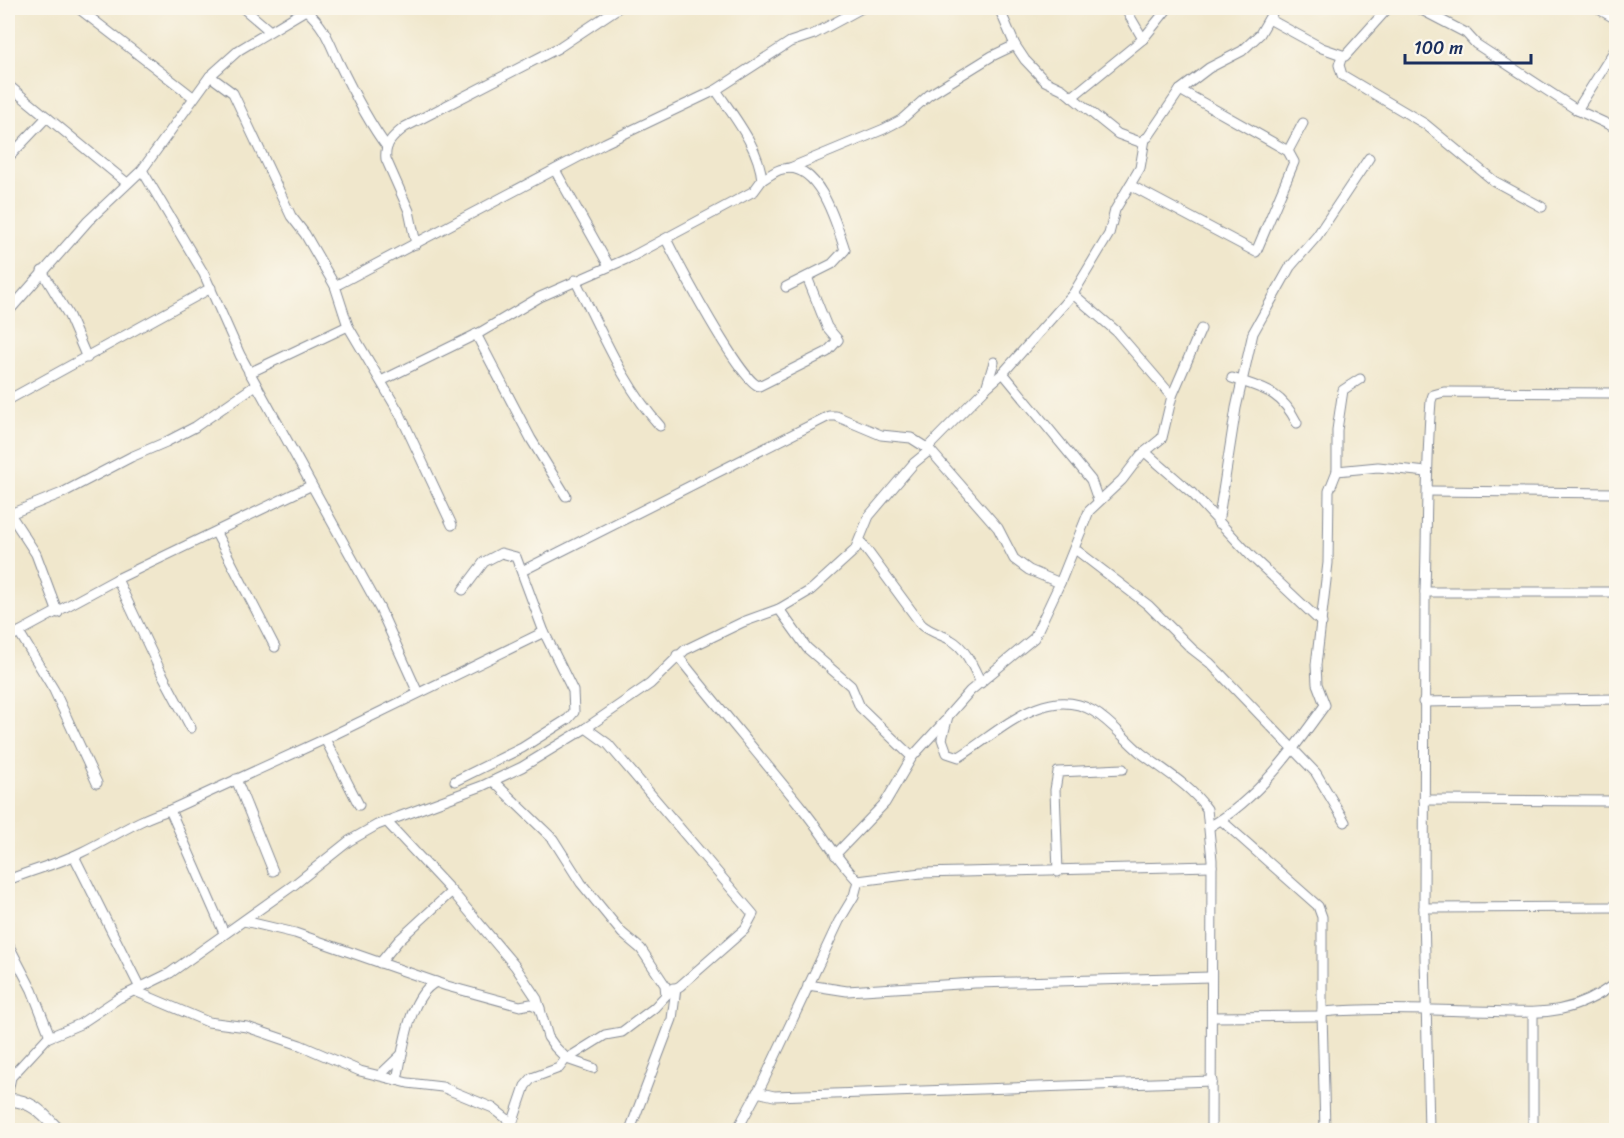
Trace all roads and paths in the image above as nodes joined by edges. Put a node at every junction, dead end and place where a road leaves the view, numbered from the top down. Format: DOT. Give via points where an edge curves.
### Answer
graph roads {
  1 [pos="78,8"];
  2 [pos="243,8"];
  3 [pos="618,8"];
  4 [pos="862,8"];
  5 [pos="999,8"];
  6 [pos="1010,8"];
  7 [pos="1125,8"];
  8 [pos="1168,8"];
  9 [pos="1275,8"];
  10 [pos="1388,8"];
  11 [pos="1418,8"];
  12 [pos="1597,8"];
  13 [pos="308,9"];
  14 [pos="1269,19"];
  15 [pos="1617,19"];
  16 [pos="1006,22"];
  17 [pos="270,31"];
  18 [pos="1143,39"];
  19 [pos="1015,45"];
  20 [pos="1617,48"];
  21 [pos="1342,56"];
  22 [pos="210,76"];
  23 [pos="8,85"];
  24 [pos="716,90"];
  25 [pos="1180,90"];
  26 [pos="193,97"];
  27 [pos="1072,97"];
  28 [pos="1576,110"];
  29 [pos="47,117"];
  30 [pos="1303,123"];
  31 [pos="1617,128"];
  32 [pos="1145,140"];
  33 [pos="387,147"];
  34 [pos="1288,151"];
  35 [pos="8,158"];
  36 [pos="1369,158"];
  37 [pos="790,168"];
  38 [pos="142,170"];
  39 [pos="555,170"];
  40 [pos="762,180"];
  41 [pos="127,183"];
  42 [pos="1130,185"];
  43 [pos="1542,207"];
  44 [pos="666,239"];
  45 [pos="416,244"];
  46 [pos="609,266"];
  47 [pos="42,272"];
  48 [pos="807,277"];
  49 [pos="575,280"];
  50 [pos="334,286"];
  51 [pos="786,287"];
  52 [pos="211,288"];
  53 [pos="1073,294"];
  54 [pos="8,312"];
  55 [pos="348,326"];
  56 [pos="1201,329"];
  57 [pos="476,334"];
  58 [pos="87,358"];
  59 [pos="994,362"];
  60 [pos="249,373"];
  61 [pos="1003,373"];
  62 [pos="1232,378"];
  63 [pos="1360,380"];
  64 [pos="381,381"];
  65 [pos="1242,381"];
  66 [pos="256,385"];
  67 [pos="986,388"];
  68 [pos="1617,393"];
  69 [pos="1172,396"];
  70 [pos="8,400"];
  71 [pos="1298,423"];
  72 [pos="660,426"];
  73 [pos="928,449"];
  74 [pos="1145,452"];
  75 [pos="1337,471"];
  76 [pos="1427,472"];
  77 [pos="310,486"];
  78 [pos="1428,491"];
  79 [pos="1617,493"];
  80 [pos="566,496"];
  81 [pos="1098,500"];
  82 [pos="9,512"];
  83 [pos="1218,523"];
  84 [pos="452,525"];
  85 [pos="216,533"];
  86 [pos="860,546"];
  87 [pos="1075,549"];
  88 [pos="522,571"];
  89 [pos="117,579"];
  90 [pos="1060,584"];
  91 [pos="463,590"];
  92 [pos="1425,592"];
  93 [pos="1617,592"];
  94 [pos="779,609"];
  95 [pos="58,613"];
  96 [pos="1322,623"];
  97 [pos="19,632"];
  98 [pos="544,632"];
  99 [pos="8,638"];
  100 [pos="274,647"];
  101 [pos="677,655"];
  102 [pos="981,683"];
  103 [pos="418,693"];
  104 [pos="1617,699"];
  105 [pos="1423,702"];
  106 [pos="946,720"];
  107 [pos="192,728"];
  108 [pos="586,728"];
  109 [pos="325,739"];
  110 [pos="1292,747"];
  111 [pos="912,757"];
  112 [pos="1123,769"];
  113 [pos="236,779"];
  114 [pos="454,781"];
  115 [pos="494,782"];
  116 [pos="97,783"];
  117 [pos="1424,801"];
  118 [pos="1617,801"];
  119 [pos="359,806"];
  120 [pos="170,810"];
  121 [pos="1221,820"];
  122 [pos="386,821"];
  123 [pos="1345,822"];
  124 [pos="1209,826"];
  125 [pos="835,855"];
  126 [pos="74,856"];
  127 [pos="1212,866"];
  128 [pos="273,871"];
  129 [pos="1058,872"];
  130 [pos="8,879"];
  131 [pos="858,881"];
  132 [pos="451,892"];
  133 [pos="1617,906"];
  134 [pos="1424,908"];
  135 [pos="244,921"];
  136 [pos="224,933"];
  137 [pos="9,951"];
  138 [pos="380,963"];
  139 [pos="1211,977"];
  140 [pos="430,982"];
  141 [pos="1617,983"];
  142 [pos="808,985"];
  143 [pos="676,988"];
  144 [pos="138,990"];
  145 [pos="666,990"];
  146 [pos="532,1000"];
  147 [pos="1427,1012"];
  148 [pos="1322,1014"];
  149 [pos="1533,1014"];
  150 [pos="1212,1017"];
  151 [pos="50,1036"];
  152 [pos="402,1054"];
  153 [pos="567,1059"];
  154 [pos="593,1068"];
  155 [pos="380,1075"];
  156 [pos="397,1080"];
  157 [pos="1212,1081"];
  158 [pos="8,1091"];
  159 [pos="757,1092"];
  160 [pos="8,1100"];
  161 [pos="511,1127"];
  162 [pos="58,1131"];
  163 [pos="630,1131"];
  164 [pos="737,1131"];
  165 [pos="1211,1131"];
  166 [pos="1325,1131"];
  167 [pos="1430,1131"];
  168 [pos="1533,1131"];
  1 -- 26 [label="street"];
  2 -- 17 [label="street"];
  3 -- 33 [label="street" via="558,48 405,127 390,139"];
  4 -- 24 [label="street" via="814,34 790,42"];
  5 -- 16 [label="street"];
  6 -- 16 [label="street"];
  7 -- 18 [label="street"];
  8 -- 18 [label="street"];
  9 -- 14 [label="street"];
  10 -- 21 [label="street" via="1350,53"];
  11 -- 28 [label="street" via="1466,33 1476,44"];
  12 -- 15 [label="street"];
  13 -- 17 [label="street"];
  13 -- 33 [label="street" via="323,26 339,63"];
  14 -- 21 [label="street"];
  14 -- 25 [label="street" via="1242,51 1214,65"];
  16 -- 19 [label="street"];
  17 -- 22 [label="street" via="238,50"];
  18 -- 27 [label="street"];
  19 -- 27 [label="street" via="1045,81"];
  19 -- 37 [label="street" via="929,95 901,120"];
  20 -- 28 [label="street"];
  21 -- 43 [label="street" via="1342,75 1425,124 1494,181"];
  22 -- 26 [label="street"];
  22 -- 50 [label="street" via="233,93 291,216"];
  23 -- 29 [label="street"];
  24 -- 39 [label="street"];
  24 -- 40 [label="street" via="739,122"];
  25 -- 32 [label="street"];
  25 -- 34 [label="street"];
  26 -- 38 [label="street"];
  27 -- 32 [label="street" via="1126,139"];
  28 -- 31 [label="street"];
  29 -- 35 [label="street"];
  29 -- 41 [label="street"];
  30 -- 34 [label="street"];
  32 -- 42 [label="street" via="1140,168"];
  33 -- 45 [label="street" via="386,159 409,211"];
  34 -- 42 [label="street" via="1293,162 1256,252"];
  36 -- 65 [label="street" via="1317,236 1290,267 1265,309 1253,333"];
  37 -- 40 [label="street"];
  37 -- 48 [label="street" via="808,176 822,193 845,250 832,264"];
  38 -- 41 [label="street"];
  38 -- 52 [label="street"];
  39 -- 45 [label="street"];
  39 -- 46 [label="street"];
  40 -- 44 [label="street" via="754,191"];
  41 -- 47 [label="street"];
  42 -- 53 [label="street" via="1115,210 1109,234"];
  44 -- 46 [label="street"];
  44 -- 48 [label="street" via="701,303 754,385 767,384 827,352 838,340 827,327"];
  45 -- 50 [label="street"];
  46 -- 49 [label="street"];
  47 -- 54 [label="street"];
  47 -- 58 [label="street" via="69,316"];
  48 -- 51 [label="street"];
  49 -- 57 [label="street"];
  49 -- 72 [label="street" via="628,382"];
  50 -- 55 [label="street"];
  52 -- 58 [label="street"];
  52 -- 60 [label="street"];
  53 -- 61 [label="street"];
  53 -- 69 [label="street" via="1116,332"];
  55 -- 60 [label="street"];
  55 -- 64 [label="street"];
  56 -- 69 [label="street"];
  57 -- 64 [label="street"];
  57 -- 80 [label="street"];
  58 -- 70 [label="street"];
  59 -- 67 [label="street"];
  60 -- 66 [label="street"];
  61 -- 67 [label="street"];
  61 -- 81 [label="street" via="1091,480"];
  62 -- 65 [label="street"];
  63 -- 75 [label="street" via="1343,390 1337,430"];
  64 -- 84 [label="street"];
  65 -- 71 [label="street" via="1270,391 1288,405"];
  65 -- 83 [label="street"];
  66 -- 77 [label="street"];
  66 -- 82 [label="street" via="166,442 62,493"];
  67 -- 73 [label="street"];
  68 -- 76 [label="street" via="1433,395"];
  69 -- 74 [label="street" via="1166,430"];
  73 -- 86 [label="street" via="869,516"];
  73 -- 88 [label="street" via="911,438 881,435 829,416"];
  73 -- 90 [label="street" via="998,528 1014,559"];
  74 -- 81 [label="street" via="1122,480"];
  74 -- 83 [label="street" via="1192,493"];
  75 -- 76 [label="street" via="1378,467"];
  75 -- 96 [label="street" via="1329,491"];
  76 -- 78 [label="street"];
  77 -- 85 [label="street"];
  77 -- 103 [label="street" via="380,609"];
  78 -- 79 [label="street"];
  78 -- 92 [label="street"];
  81 -- 87 [label="street" via="1083,520"];
  82 -- 95 [label="street" via="36,554"];
  83 -- 96 [label="street"];
  85 -- 89 [label="street"];
  85 -- 100 [label="street"];
  86 -- 94 [label="street" via="812,590"];
  86 -- 102 [label="street" via="921,624 961,648"];
  87 -- 90 [label="street"];
  87 -- 110 [label="street" via="1158,614"];
  88 -- 91 [label="street" via="516,557 501,553 484,562"];
  88 -- 98 [label="street"];
  89 -- 95 [label="street"];
  89 -- 107 [label="street"];
  90 -- 102 [label="street" via="1034,638"];
  92 -- 93 [label="street"];
  92 -- 105 [label="street"];
  94 -- 101 [label="street"];
  94 -- 111 [label="street" via="807,648 851,686 865,712"];
  95 -- 97 [label="street"];
  96 -- 110 [label="street" via="1316,665 1317,684 1325,705"];
  97 -- 99 [label="street"];
  97 -- 116 [label="street" via="54,690"];
  98 -- 103 [label="street"];
  98 -- 114 [label="street" via="573,691 574,712 522,748"];
  101 -- 108 [label="street" via="650,684"];
  101 -- 125 [label="street" via="812,820"];
  102 -- 106 [label="street"];
  103 -- 109 [label="street"];
  104 -- 105 [label="street"];
  105 -- 117 [label="street"];
  106 -- 111 [label="street"];
  106 -- 124 [label="street" via="942,739 947,753 958,758 1035,708 1062,702 1091,710 1202,801"];
  108 -- 115 [label="street"];
  108 -- 143 [label="street" via="608,744 753,914 745,929"];
  109 -- 113 [label="street"];
  109 -- 119 [label="street"];
  110 -- 121 [label="street" via="1264,783"];
  110 -- 123 [label="street" via="1316,773"];
  111 -- 125 [label="street" via="885,803"];
  112 -- 129 [label="street" via="1058,772 1054,790"];
  113 -- 120 [label="street"];
  113 -- 128 [label="street"];
  115 -- 122 [label="street"];
  115 -- 145 [label="street" via="553,839 581,883 622,933 637,944"];
  117 -- 118 [label="street"];
  117 -- 134 [label="street"];
  120 -- 126 [label="street" via="145,817"];
  120 -- 136 [label="street"];
  121 -- 124 [label="street"];
  121 -- 148 [label="street" via="1318,906 1322,917"];
  122 -- 132 [label="street"];
  122 -- 135 [label="street" via="349,841"];
  124 -- 127 [label="street"];
  125 -- 131 [label="street"];
  126 -- 130 [label="street"];
  126 -- 144 [label="street"];
  127 -- 129 [label="street"];
  127 -- 139 [label="street"];
  129 -- 131 [label="street" via="921,873"];
  131 -- 142 [label="street"];
  132 -- 138 [label="street"];
  132 -- 146 [label="street" via="515,966"];
  133 -- 134 [label="street"];
  134 -- 147 [label="street"];
  135 -- 136 [label="street"];
  135 -- 138 [label="street" via="295,933"];
  136 -- 144 [label="street" via="170,973"];
  137 -- 151 [label="street" via="32,990"];
  138 -- 140 [label="street"];
  139 -- 142 [label="street" via="975,982 847,991"];
  139 -- 150 [label="street"];
  140 -- 146 [label="street" via="520,1005"];
  140 -- 152 [label="street" via="416,1005"];
  141 -- 149 [label="street" via="1582,1004"];
  142 -- 159 [label="street"];
  143 -- 145 [label="street"];
  143 -- 163 [label="street" via="672,1019"];
  144 -- 151 [label="street" via="80,1024"];
  144 -- 155 [label="street" via="208,1022 247,1026 360,1071"];
  145 -- 153 [label="street" via="654,1008 622,1032 605,1035"];
  146 -- 153 [label="street" via="540,1008 548,1037"];
  147 -- 148 [label="street"];
  147 -- 149 [label="street"];
  147 -- 167 [label="street"];
  148 -- 150 [label="street"];
  148 -- 166 [label="street"];
  149 -- 168 [label="street"];
  150 -- 157 [label="street"];
  151 -- 158 [label="street" via="16,1070"];
  152 -- 155 [label="street"];
  152 -- 156 [label="street"];
  153 -- 154 [label="street"];
  153 -- 161 [label="street" via="550,1073 527,1082"];
  155 -- 156 [label="street"];
  156 -- 161 [label="street" via="442,1087 493,1108"];
  157 -- 159 [label="street" via="774,1096"];
  157 -- 165 [label="street"];
  159 -- 164 [label="street"];
  160 -- 162 [label="street" via="24,1102 39,1110"];
}
